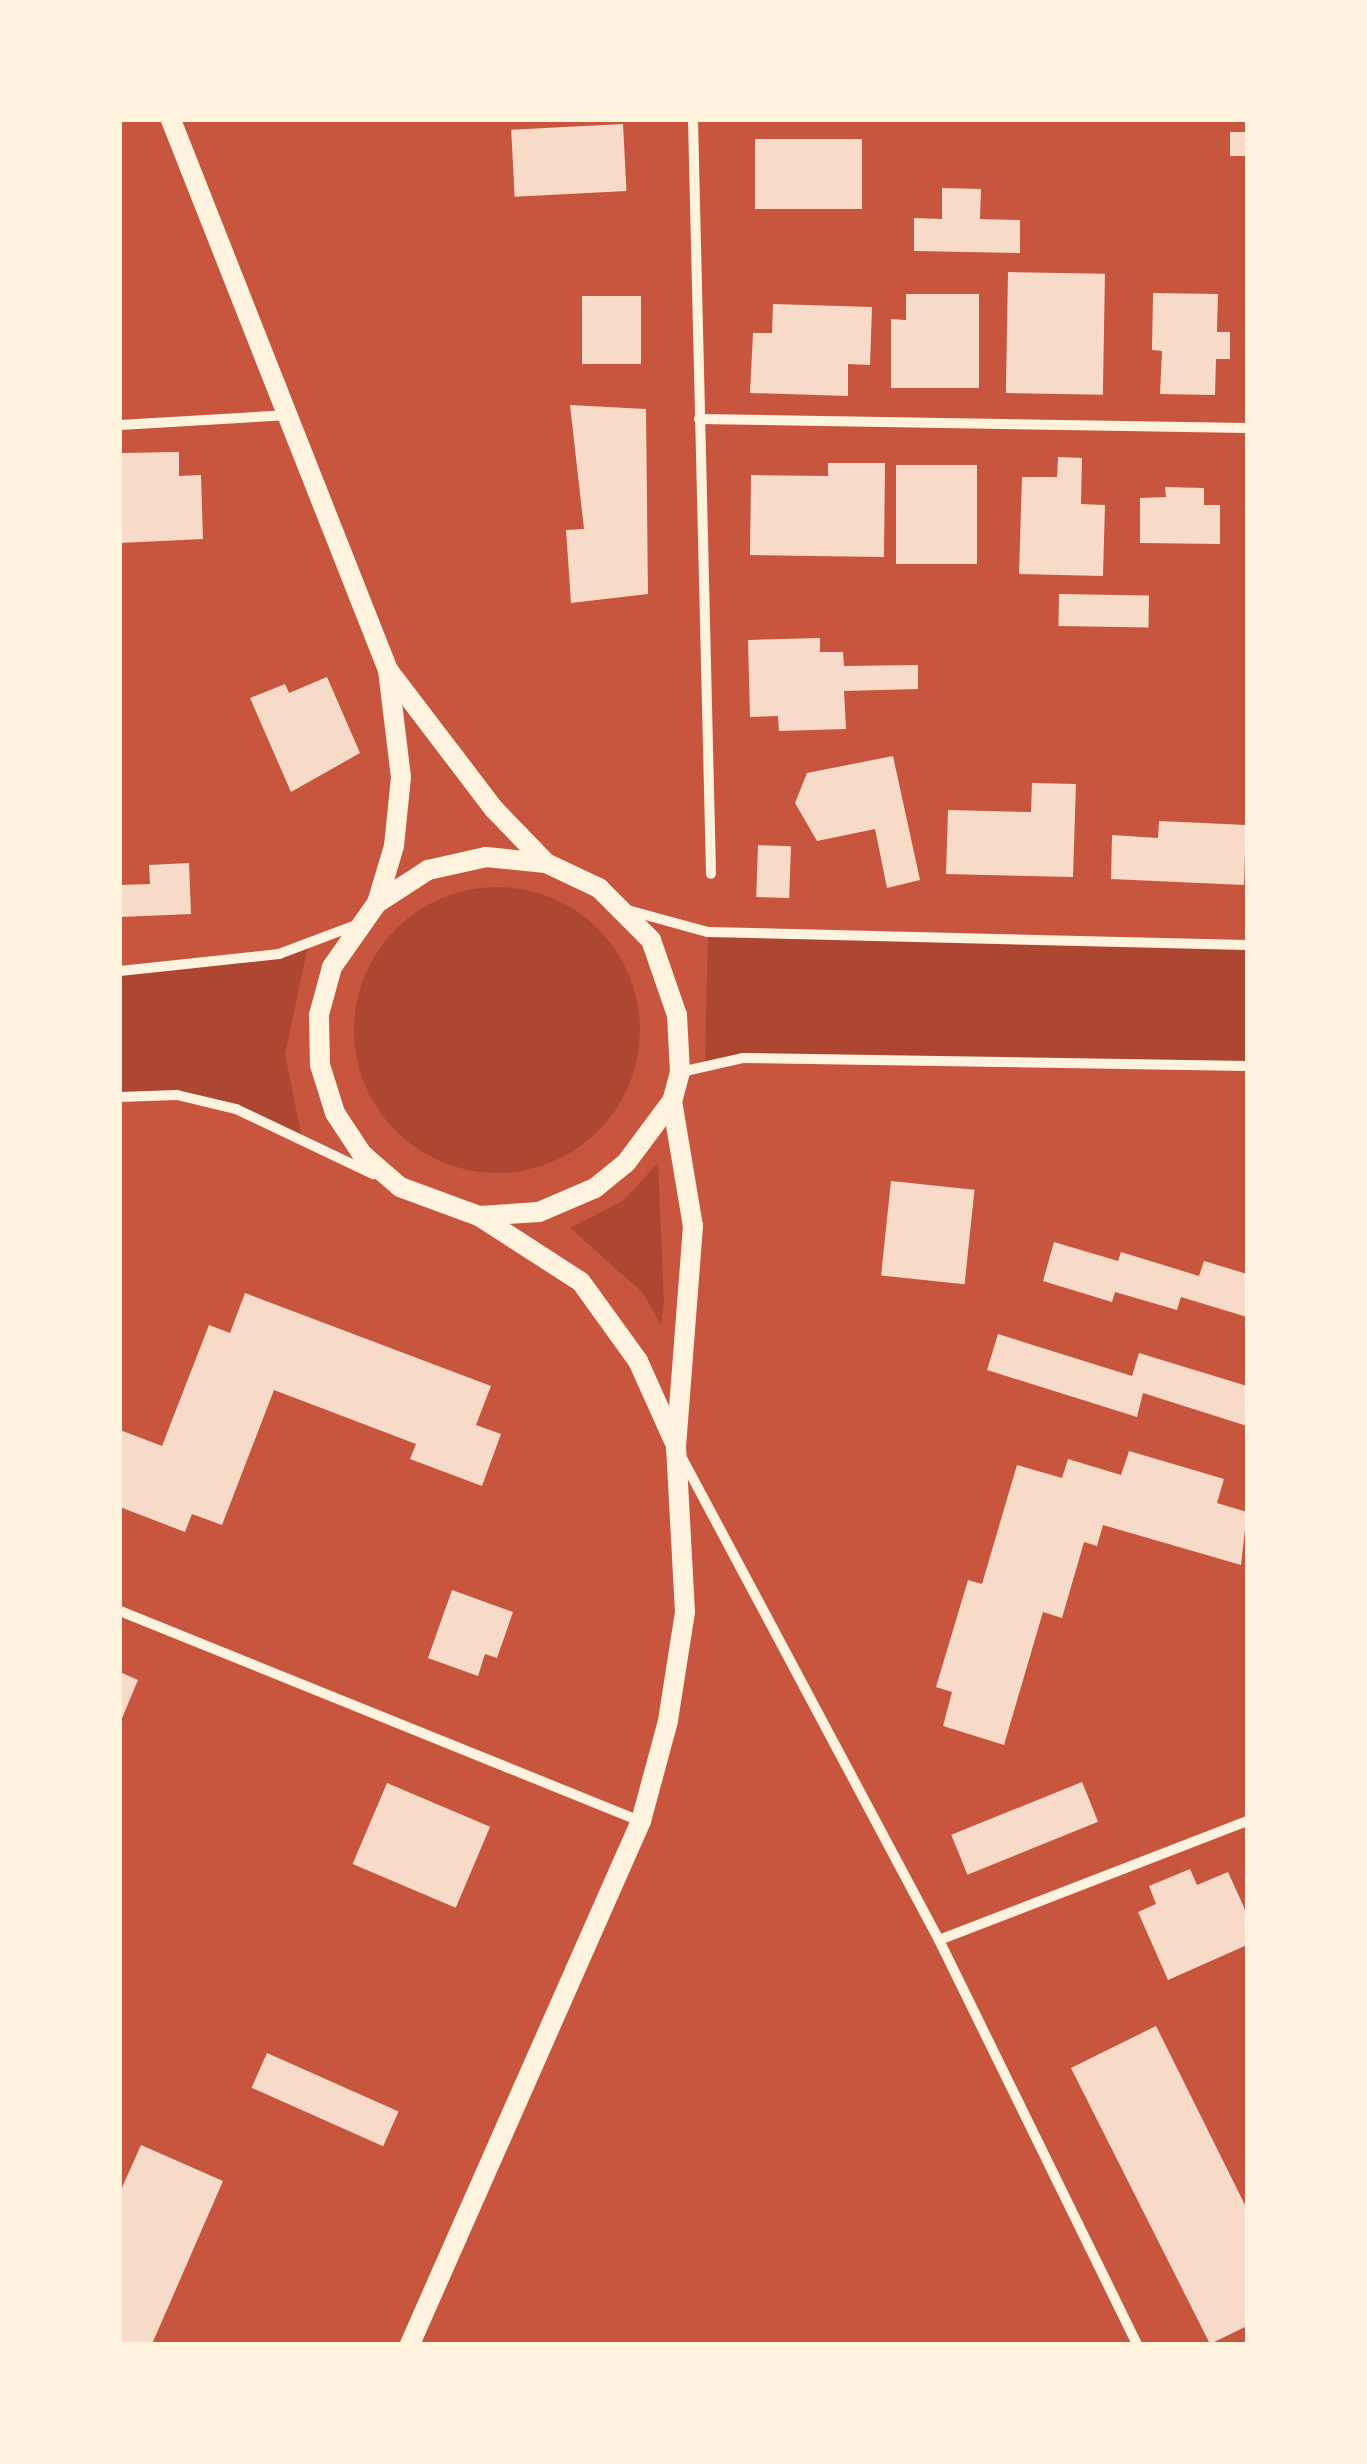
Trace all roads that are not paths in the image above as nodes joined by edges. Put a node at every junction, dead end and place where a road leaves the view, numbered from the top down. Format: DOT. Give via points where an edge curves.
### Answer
graph roads {
  1 [pos="171,120"];
  2 [pos="692,120"];
  3 [pos="293,415"];
  4 [pos="700,419"];
  5 [pos="120,425"];
  6 [pos="1247,428"];
  7 [pos="388,670"];
  8 [pos="546,863"];
  9 [pos="711,874"];
  10 [pos="378,903"];
  11 [pos="626,909"];
  12 [pos="356,925"];
  13 [pos="1247,945"];
  14 [pos="120,971"];
  15 [pos="1247,1066"];
  16 [pos="680,1072"];
  17 [pos="120,1097"];
  18 [pos="672,1101"];
  19 [pos="400,1187"];
  20 [pos="478,1216"];
  21 [pos="676,1446"];
  22 [pos="120,1611"];
  23 [pos="1247,1820"];
  24 [pos="641,1822"];
  25 [pos="939,1940"];
  26 [pos="410,2344"];
  27 [pos="1138,2344"];
  1 -- 3 [label="main road"];
  2 -- 4 [label="street"];
  3 -- 5 [label="street"];
  3 -- 7 [label="main road"];
  4 -- 6 [label="street"];
  4 -- 9 [label="street"];
  7 -- 8 [label="main road" via="494,809"];
  7 -- 10 [label="main road" via="401,777 394,846"];
  8 -- 10 [label="main road" via="486,857 428,870"];
  8 -- 11 [label="main road"];
  10 -- 12 [label="main road"];
  11 -- 13 [label="street" via="658,924 708,932"];
  11 -- 16 [label="main road" via="669,976"];
  12 -- 14 [label="street" via="279,954"];
  12 -- 19 [label="main road" via="332,968 319,1015 320,1065 334,1113 362,1154"];
  15 -- 16 [label="street" via="742,1058"];
  16 -- 18 [label="main road"];
  17 -- 19 [label="street" via="178,1095 236,1109"];
  18 -- 20 [label="main road" via="626,1164 595,1188 539,1212"];
  18 -- 21 [label="main road" via="693,1226"];
  19 -- 20 [label="main road"];
  20 -- 21 [label="main road" via="581,1282 638,1361"];
  21 -- 24 [label="main road" via="685,1612 668,1721"];
  21 -- 25 [label="street"];
  22 -- 24 [label="street"];
  23 -- 25 [label="street"];
  24 -- 26 [label="main road"];
  25 -- 27 [label="street"];
}
